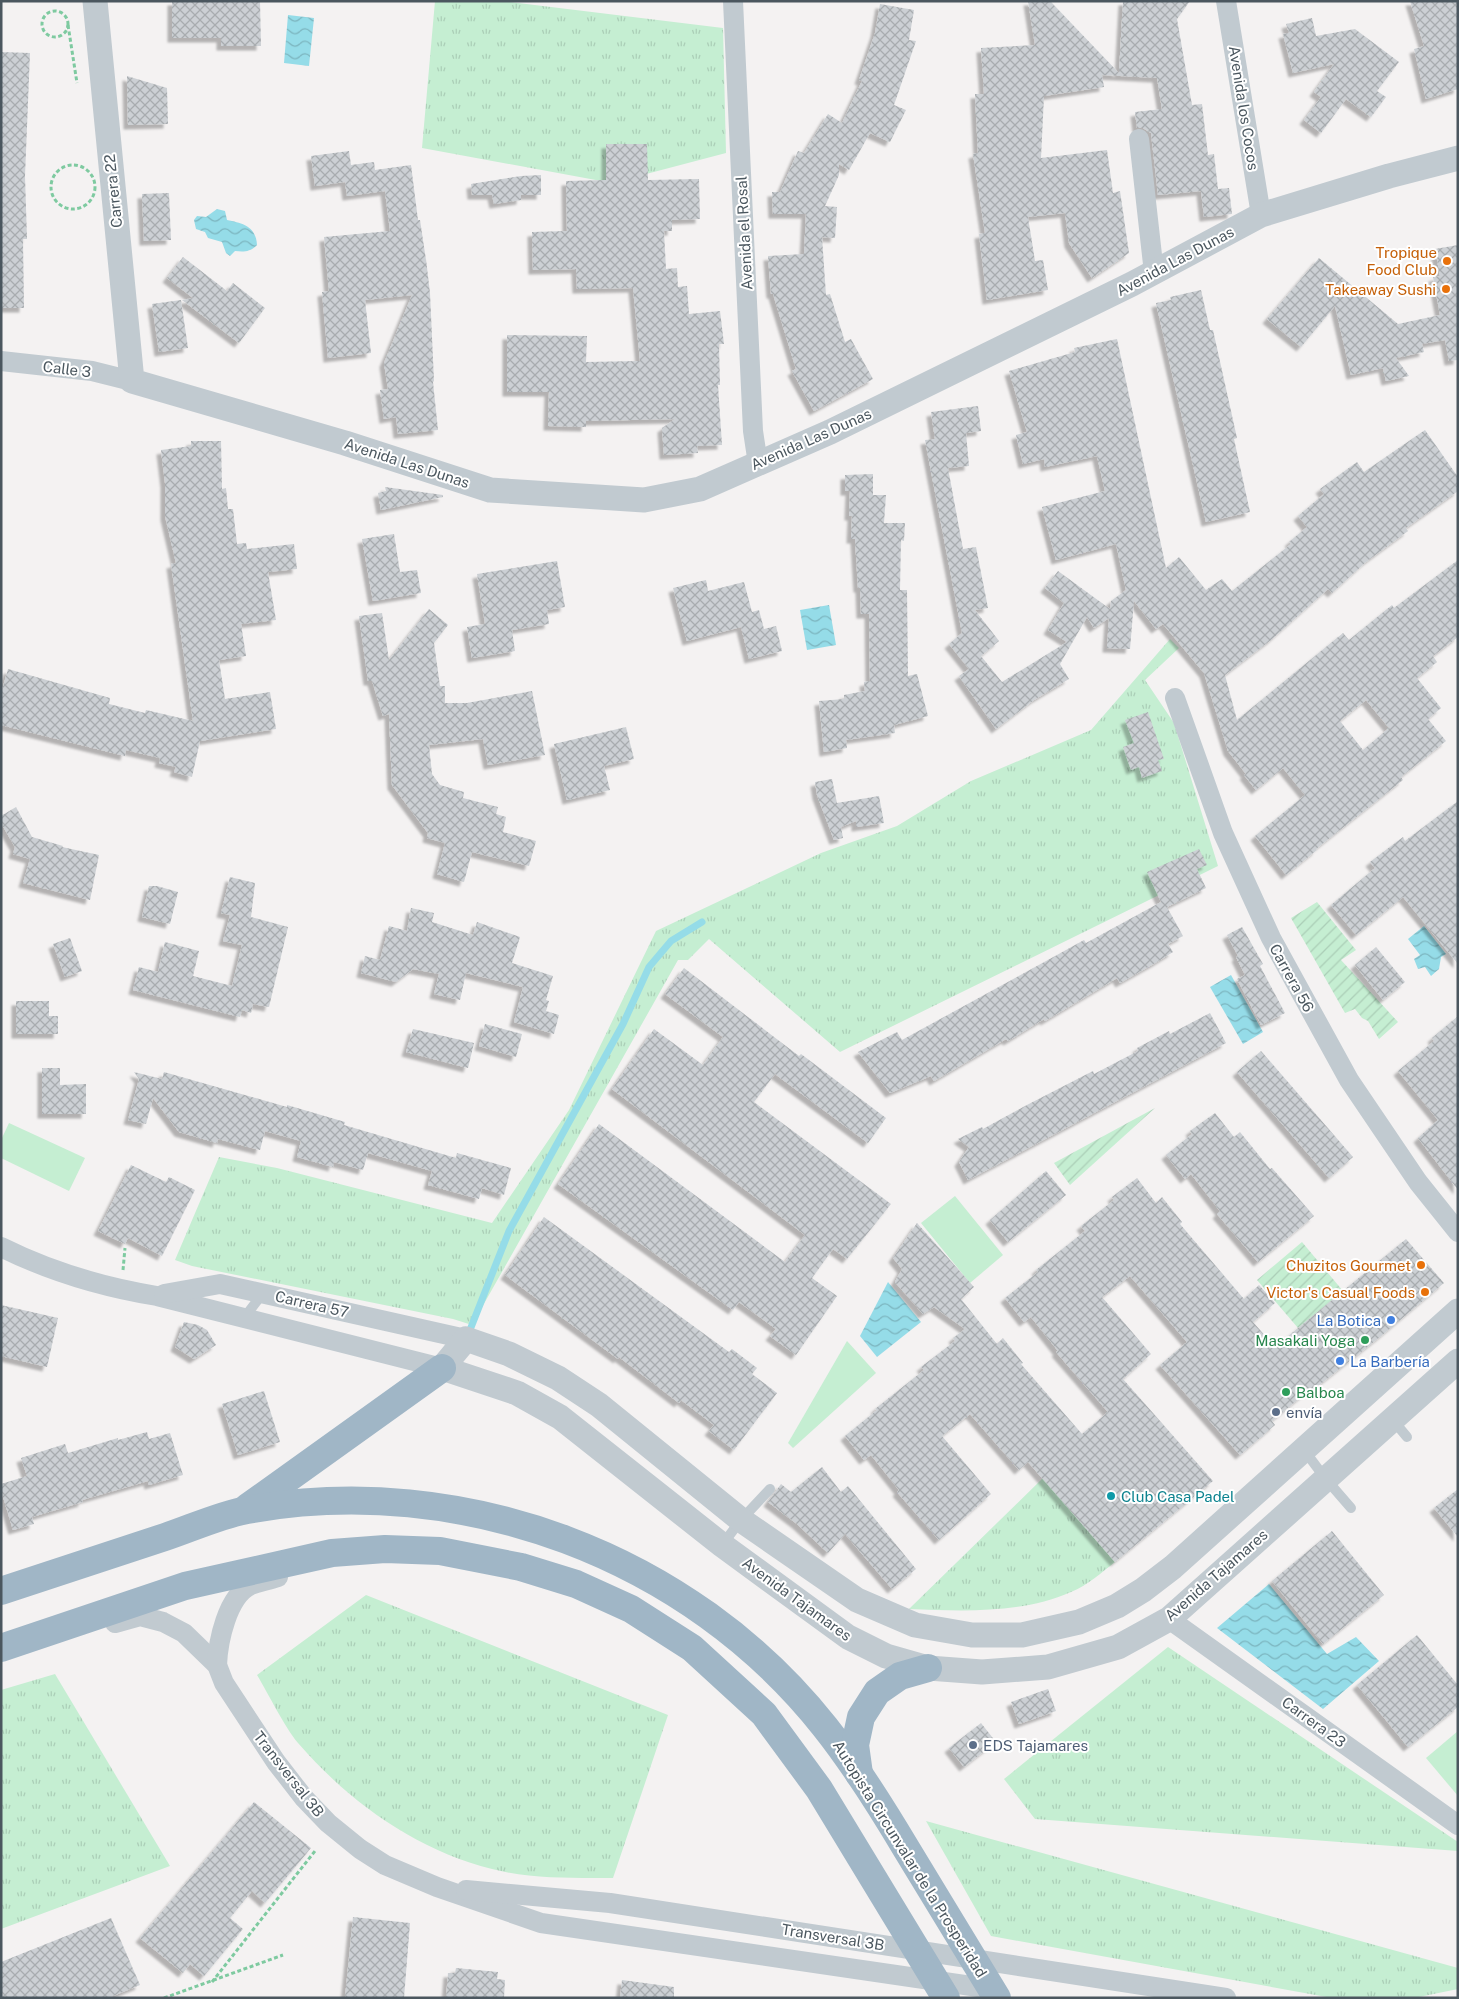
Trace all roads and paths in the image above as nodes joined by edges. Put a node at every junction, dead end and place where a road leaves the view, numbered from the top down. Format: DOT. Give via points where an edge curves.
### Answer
graph roads {
  1 [pos="95,1"];
  2 [pos="733,1"];
  3 [pos="1226,1"];
  4 [pos="67,29"];
  5 [pos="1139,139"];
  6 [pos="1458,158"];
  7 [pos="71,164"];
  8 [pos="1261,215"];
  9 [pos="1154,273"];
  10 [pos="1,362"];
  11 [pos="132,381"];
  12 [pos="758,464"];
  13 [pos="1175,698"];
  14 [pos="1458,1232"];
  15 [pos="1,1247"];
  16 [pos="263,1293"];
  17 [pos="157,1296"];
  18 [pos="1458,1311"];
  19 [pos="244,1318"];
  20 [pos="466,1339"];
  21 [pos="1458,1361"];
  22 [pos="442,1368"];
  23 [pos="1304,1449"];
  24 [pos="1325,1478"];
  25 [pos="770,1489"];
  26 [pos="1351,1508"];
  27 [pos="244,1510"];
  28 [pos="741,1520"];
  29 [pos="722,1545"];
  30 [pos="332,1553"];
  31 [pos="1,1591"];
  32 [pos="1169,1619"];
  33 [pos="1,1648"];
  34 [pos="1,1658"];
  35 [pos="217,1666"];
  36 [pos="928,1668"];
  37 [pos="859,1774"];
  38 [pos="1458,1825"];
  39 [pos="315,1851"];
  40 [pos="437,1888"];
  41 [pos="283,1955"];
  42 [pos="212,1982"];
  43 [pos="941,1989"];
  44 [pos="995,1993"];
  45 [pos="164,1998"];
  46 [pos="1226,1998"];
  1 -- 11 [label="street, Carrera 22"];
  2 -- 12 [label="street, Avenida el Rosal" via="753,431"];
  3 -- 8 [label="street, Avenida los Cocos"];
  4 -- 4 [label="path" via="66,16 59,11 46,14 42,22 46,33 53,37 61,36"];
  5 -- 9 [label="street"];
  6 -- 8 [label="street, Avenida Las Dunas"];
  7 -- 7 [label="path" via="58,170 51,190 58,203 78,209 94,195 95,179 85,168"];
  8 -- 9 [label="street, Avenida Las Dunas"];
  9 -- 12 [label="street, Avenida Las Dunas" via="902,398"];
  10 -- 11 [label="street, Calle 3" via="92,372"];
  11 -- 12 [label="street, Avenida Las Dunas" via="345,443 490,490 644,500 700,489"];
  13 -- 14 [label="street, Carrera 56" via="1223,833 1270,938 1349,1080 1418,1182"];
  15 -- 17 [label="street, Carrera 57" via="80,1279"];
  16 -- 17 [label="street, Carrera 57" via="220,1284"];
  16 -- 19 [label="lane"];
  16 -- 20 [label="street, Carrera 57"];
  17 -- 19 [label="street, Carrera 57"];
  18 -- 23 [label="street"];
  19 -- 22 [label="street, Carrera 57"];
  20 -- 22 [label="street"];
  20 -- 28 [label="street" via="509,1354 599,1405"];
  21 -- 24 [label="street, Avenida Tajamares" via="1399,1428"];
  22 -- 27 [label="highway"];
  22 -- 29 [label="street, Avenida Tajamares" via="517,1393 560,1417"];
  23 -- 24 [label="lane"];
  23 -- 28 [label="street" via="1143,1590 1117,1606 1079,1622 1022,1635 972,1635 915,1625 858,1600"];
  24 -- 26 [label="lane"];
  24 -- 32 [label="street, Avenida Tajamares"];
  25 -- 28 [label="lane"];
  27 -- 31 [label="highway, Autopista Circunvalar de la Prosperidad"];
  27 -- 37 [label="highway, Autopista Circunvalar de la Prosperidad" via="307,1502 428,1504 500,1518 591,1549 679,1596 743,1643 803,1701"];
  28 -- 29 [label="lane"];
  29 -- 36 [label="street, Avenida Tajamares" via="848,1637 886,1656"];
  30 -- 33 [label="highway" via="185,1586"];
  30 -- 35 [label="street" via="323,1564 250,1586 236,1599 218,1645"];
  30 -- 43 [label="highway" via="386,1549 440,1551 521,1567 576,1584 631,1609 692,1648 764,1714 787,1743 819,1789"];
  32 -- 36 [label="street, Avenida Tajamares" via="1118,1647 1048,1667 982,1672"];
  32 -- 38 [label="street, Carrera 23"];
  34 -- 35 [label="street, Transversal 3B" via="140,1616 163,1622 184,1633"];
  35 -- 40 [label="street, Transversal 3B" via="224,1683 276,1762 328,1823 384,1865"];
  36 -- 37 [label="highway" via="900,1676 877,1692 861,1716 855,1745"];
  37 -- 44 [label="highway, Autopista Circunvalar de la Prosperidad"];
  39 -- 42 [label="path"];
  40 -- 43 [label="street, Transversal 3B" via="541,1924"];
  40 -- 46 [label="street, Transversal 3B" via="610,1903"];
  41 -- 42 [label="path"];
  42 -- 45 [label="path"];
  43 -- 44 [label="street, Transversal 3B"];
}
